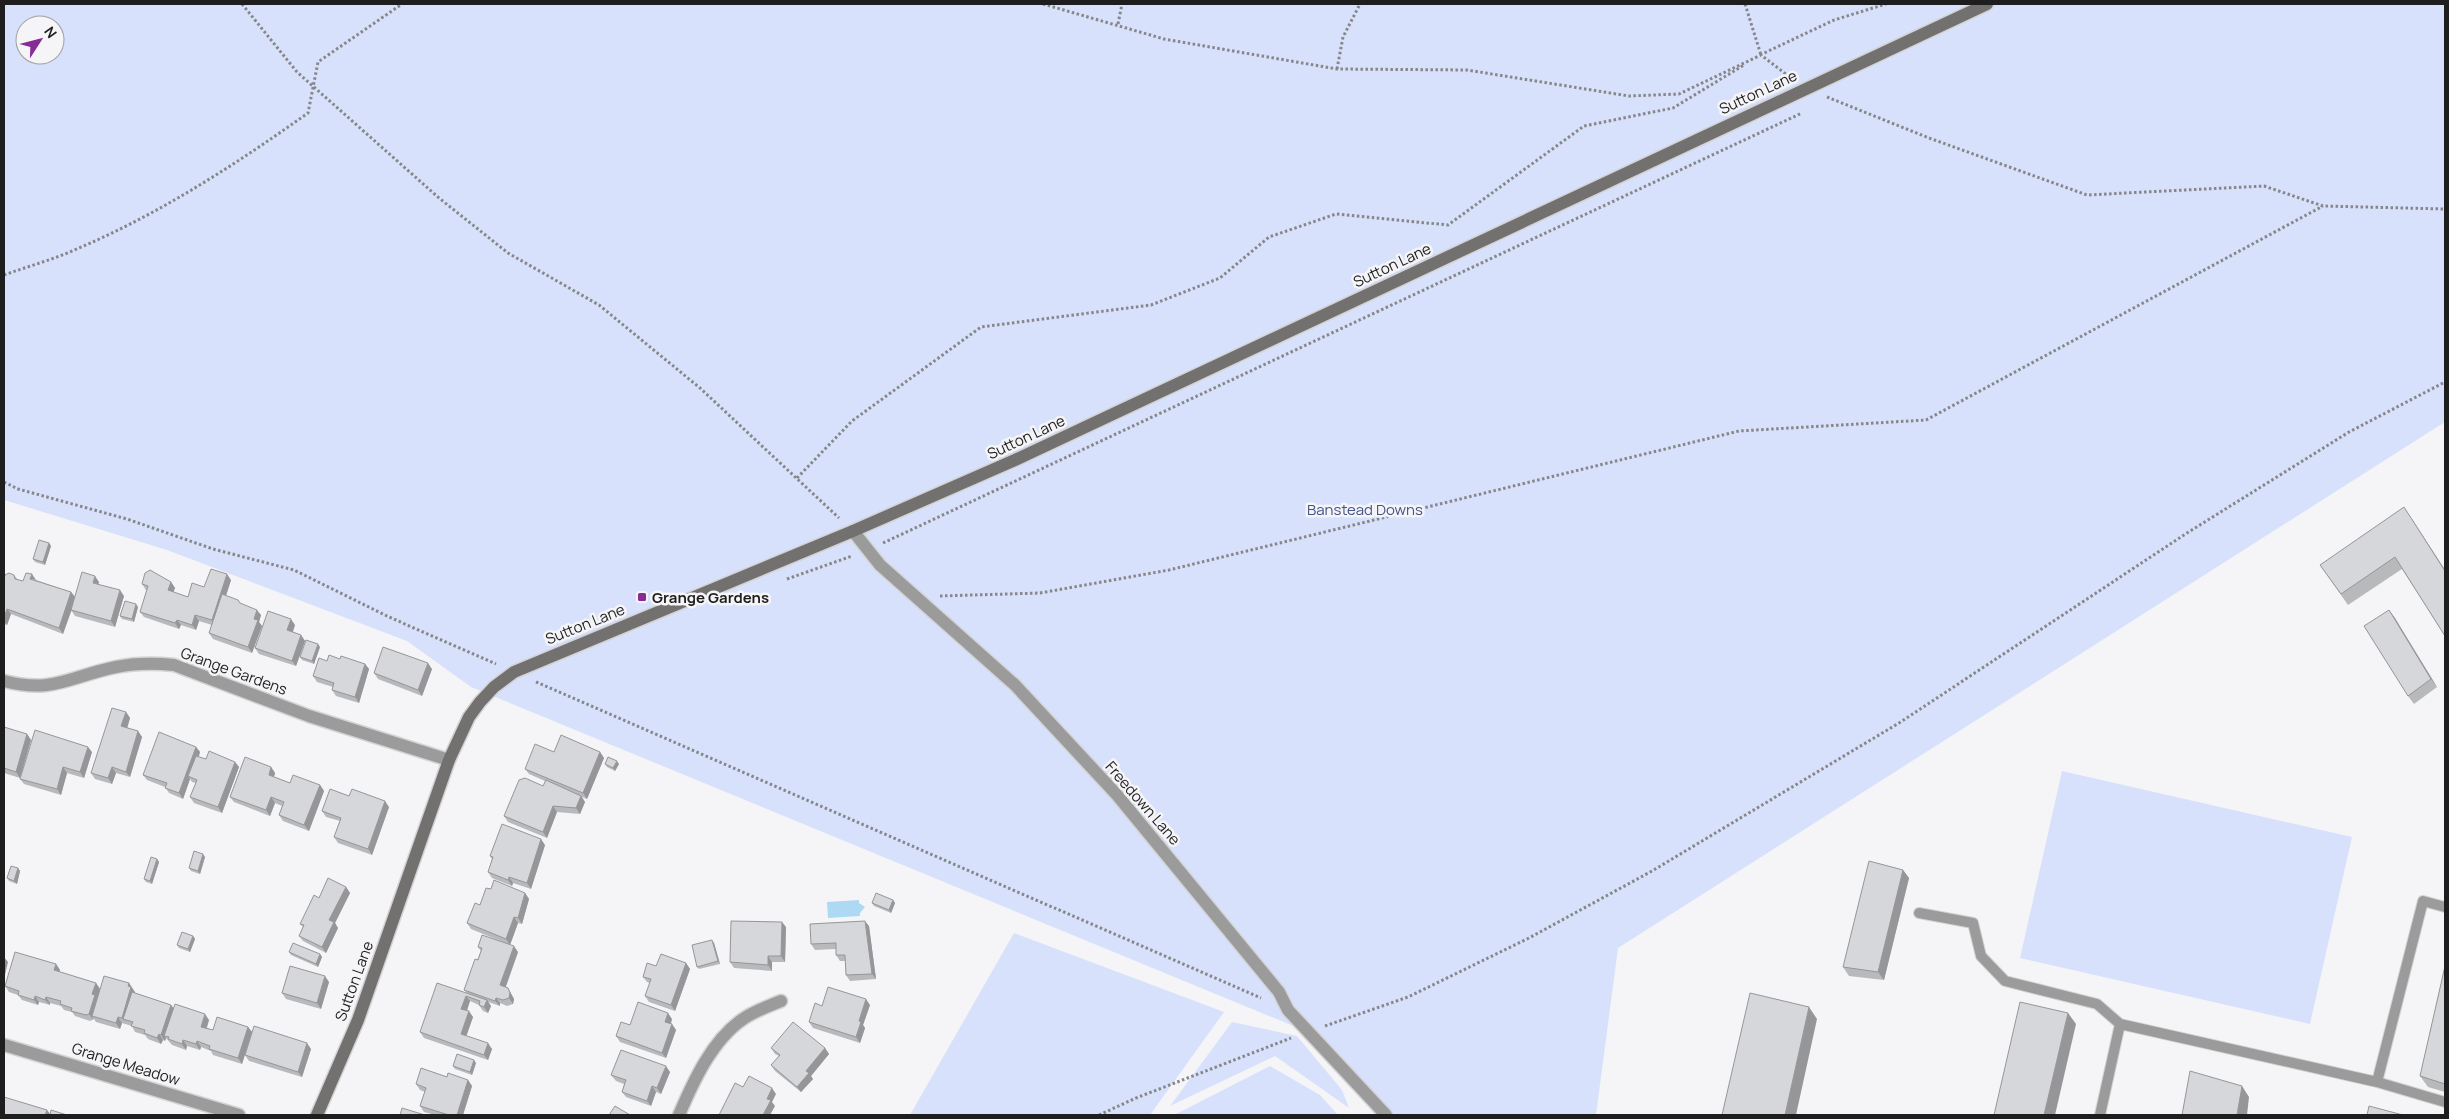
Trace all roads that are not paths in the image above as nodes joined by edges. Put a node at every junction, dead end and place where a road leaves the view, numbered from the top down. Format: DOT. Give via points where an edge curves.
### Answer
graph roads {
  1 [pos="1987,4"];
  2 [pos="853,531"];
  3 [pos="4,681"];
  4 [pos="449,760"];
  5 [pos="2445,907"];
  6 [pos="1919,913"];
  7 [pos="781,1001"];
  8 [pos="2120,1024"];
  9 [pos="4,1045"];
  10 [pos="2377,1082"];
  11 [pos="2445,1102"];
  12 [pos="238,1115"];
  13 [pos="317,1115"];
  14 [pos="679,1115"];
  15 [pos="1386,1115"];
  16 [pos="2100,1115"];
  1 -- 2 [label="main road, Sutton Lane" via="1086,427"];
  2 -- 4 [label="main road, Sutton Lane" via="514,672 480,702 469,717"];
  2 -- 15 [label="street, Freedown Lane" via="880,565 1014,685 1117,795 1279,992 1288,1010"];
  3 -- 4 [label="street, Grange Gardens" via="39,687 116,666 174,665 309,716"];
  4 -- 13 [label="main road, Sutton Lane" via="358,1020"];
  5 -- 10 [label="lane" via="2423,901"];
  6 -- 8 [label="lane" via="1973,923 1981,956 2005,981 2097,1004"];
  7 -- 14 [label="street" via="741,1020 719,1042 701,1069"];
  8 -- 10 [label="lane"];
  8 -- 16 [label="lane"];
  9 -- 12 [label="street, Grange Meadow"];
  10 -- 11 [label="lane"];
}
